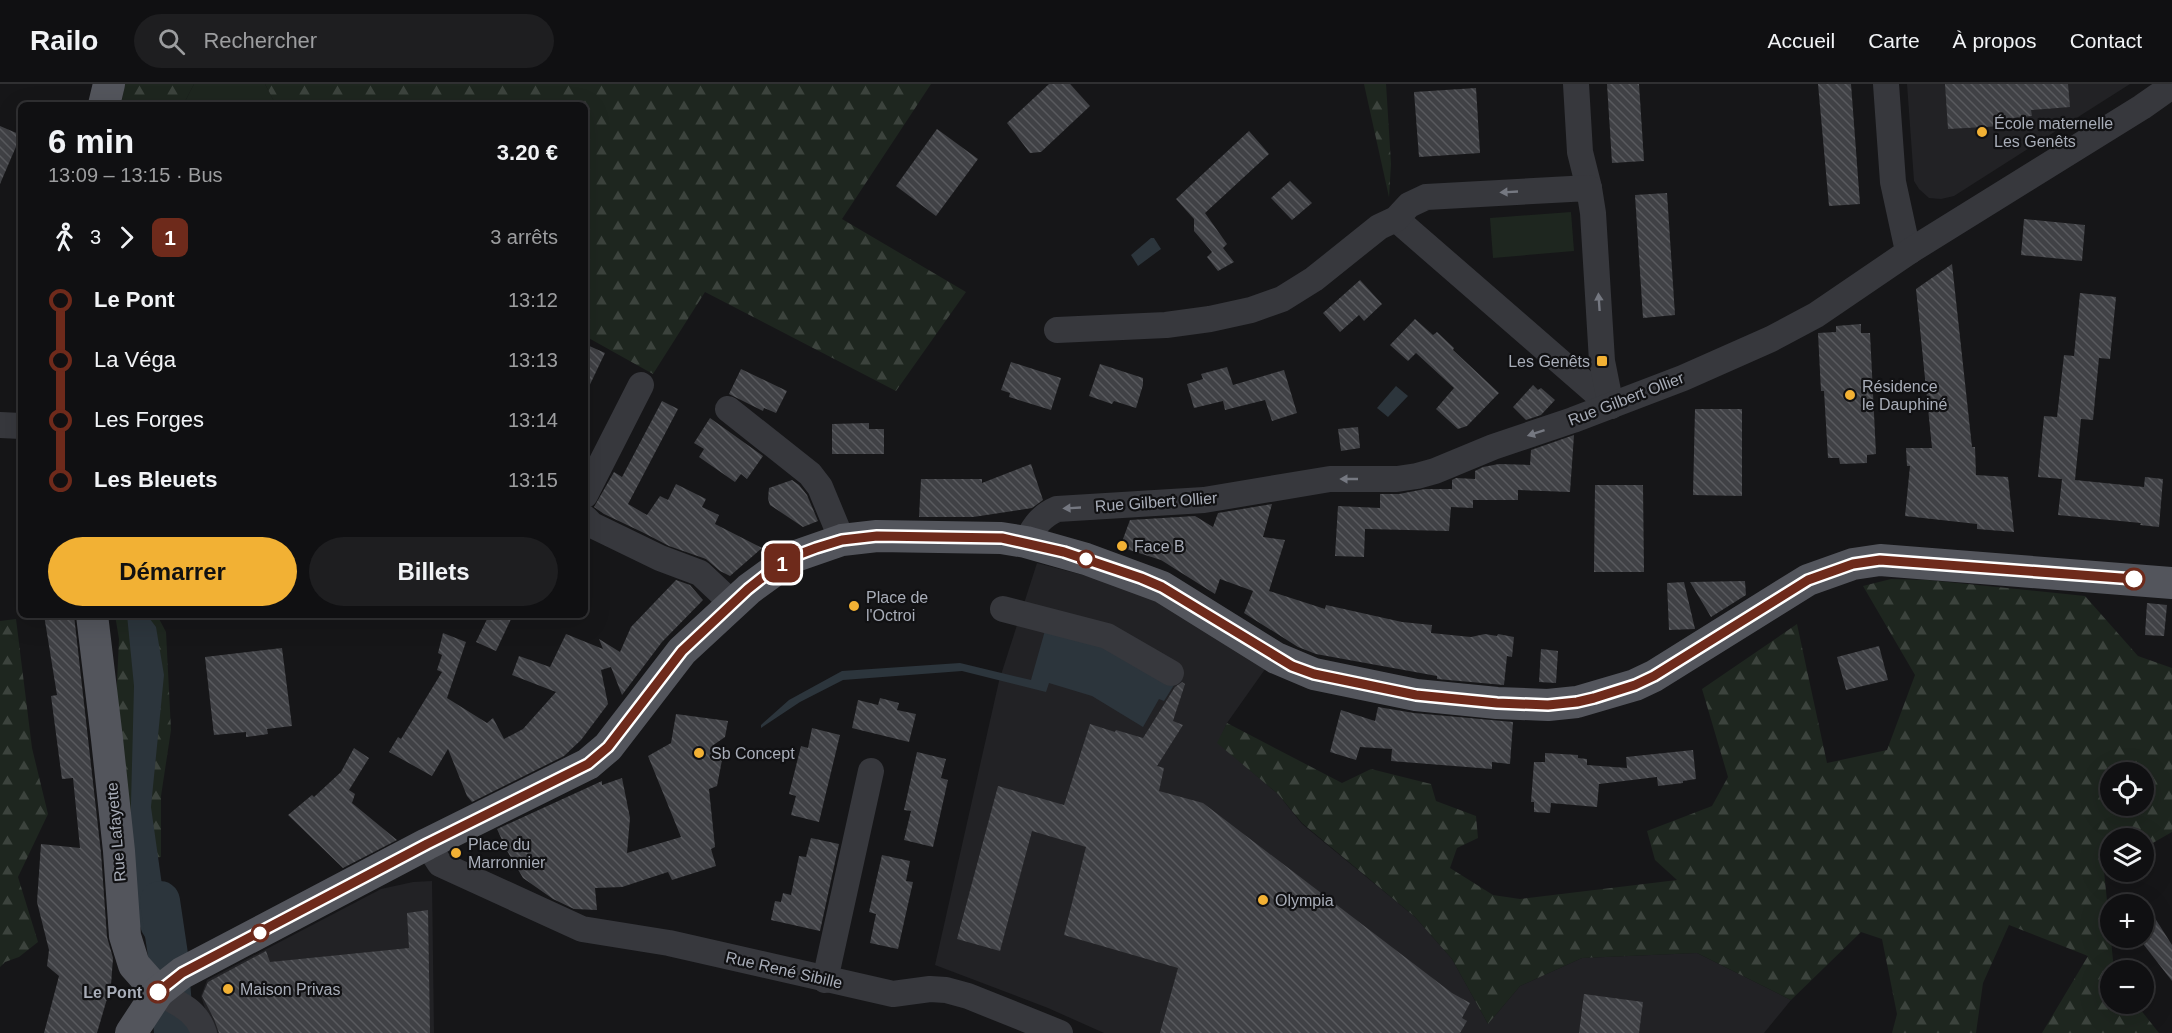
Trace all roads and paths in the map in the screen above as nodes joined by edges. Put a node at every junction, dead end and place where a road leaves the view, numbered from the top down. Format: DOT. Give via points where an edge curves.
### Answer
graph roads {
  1 [pos="109,84"];
  2 [pos="1576,84"];
  3 [pos="1886,84"];
  4 [pos="2172,86"];
  5 [pos="105,102"];
  6 [pos="1588,188"];
  7 [pos="1396,219"];
  8 [pos="1910,251"];
  9 [pos="1057,330"];
  10 [pos="641,385"];
  11 [pos="1611,406"];
  12 [pos="728,409"];
  13 [pos="0,424"];
  14 [pos="18,426"];
  15 [pos="588,489"];
  16 [pos="588,521"];
  17 [pos="842,540"];
  18 [pos="1026,542"];
  19 [pos="2172,583"];
  20 [pos="734,604"];
  21 [pos="1003,609"];
  22 [pos="92,618"];
  23 [pos="1171,673"];
  24 [pos="871,771"];
  25 [pos="427,844"];
  26 [pos="825,980"];
  27 [pos="158,992"];
  28 [pos="202,1027"];
  29 [pos="131,1033"];
  30 [pos="1060,1033"];
  1 -- 5 [label="main road"];
  2 -- 6 [label="street" via="1580,152"];
  3 -- 8 [label="street" via="1893,182"];
  4 -- 8 [label="street, Rue Gilbert Ollier"];
  6 -- 7 [label="street, one-way" via="1426,197 1409,205"];
  11 -- 6 [label="street, one-way" via="1602,361"];
  7 -- 9 [label="street" via="1379,227 1314,279 1282,299 1251,310 1166,325"];
  7 -- 11 [label="street"];
  8 -- 11 [label="street, Rue Gilbert Ollier" via="1816,315 1771,339"];
  10 -- 15 [label="street"];
  11 -- 18 [label="street, Rue Gilbert Ollier, one-way" via="1417,476 1330,479 1204,500 1057,509 1045,514"];
  12 -- 17 [label="street" via="810,474 820,487"];
  13 -- 14 [label="street"];
  16 -- 20 [label="street" via="660,558 700,573"];
  17 -- 18 [label="main road" via="877,536 1002,538"];
  17 -- 20 [label="main road" via="792,557"];
  18 -- 19 [label="main road" via="1162,587 1276,658 1314,674 1416,695 1538,705 1577,702 1645,681 1808,580 1853,564 1880,560"];
  20 -- 25 [label="main road" via="682,651 608,747 588,764"];
  21 -- 23 [label="street" via="1107,636"];
  22 -- 27 [label="main road, Rue Lafayette" via="109,750 125,936 134,965"];
  24 -- 26 [label="street"];
  25 -- 26 [label="street, Rue René Sibille" via="440,864 582,929 669,943"];
  25 -- 27 [label="main road" via="182,973"];
  26 -- 30 [label="street, Rue René Sibille" via="893,994 946,990"];
  27 -- 28 [label="street" via="194,1014"];
  27 -- 29 [label="main road"];
}
